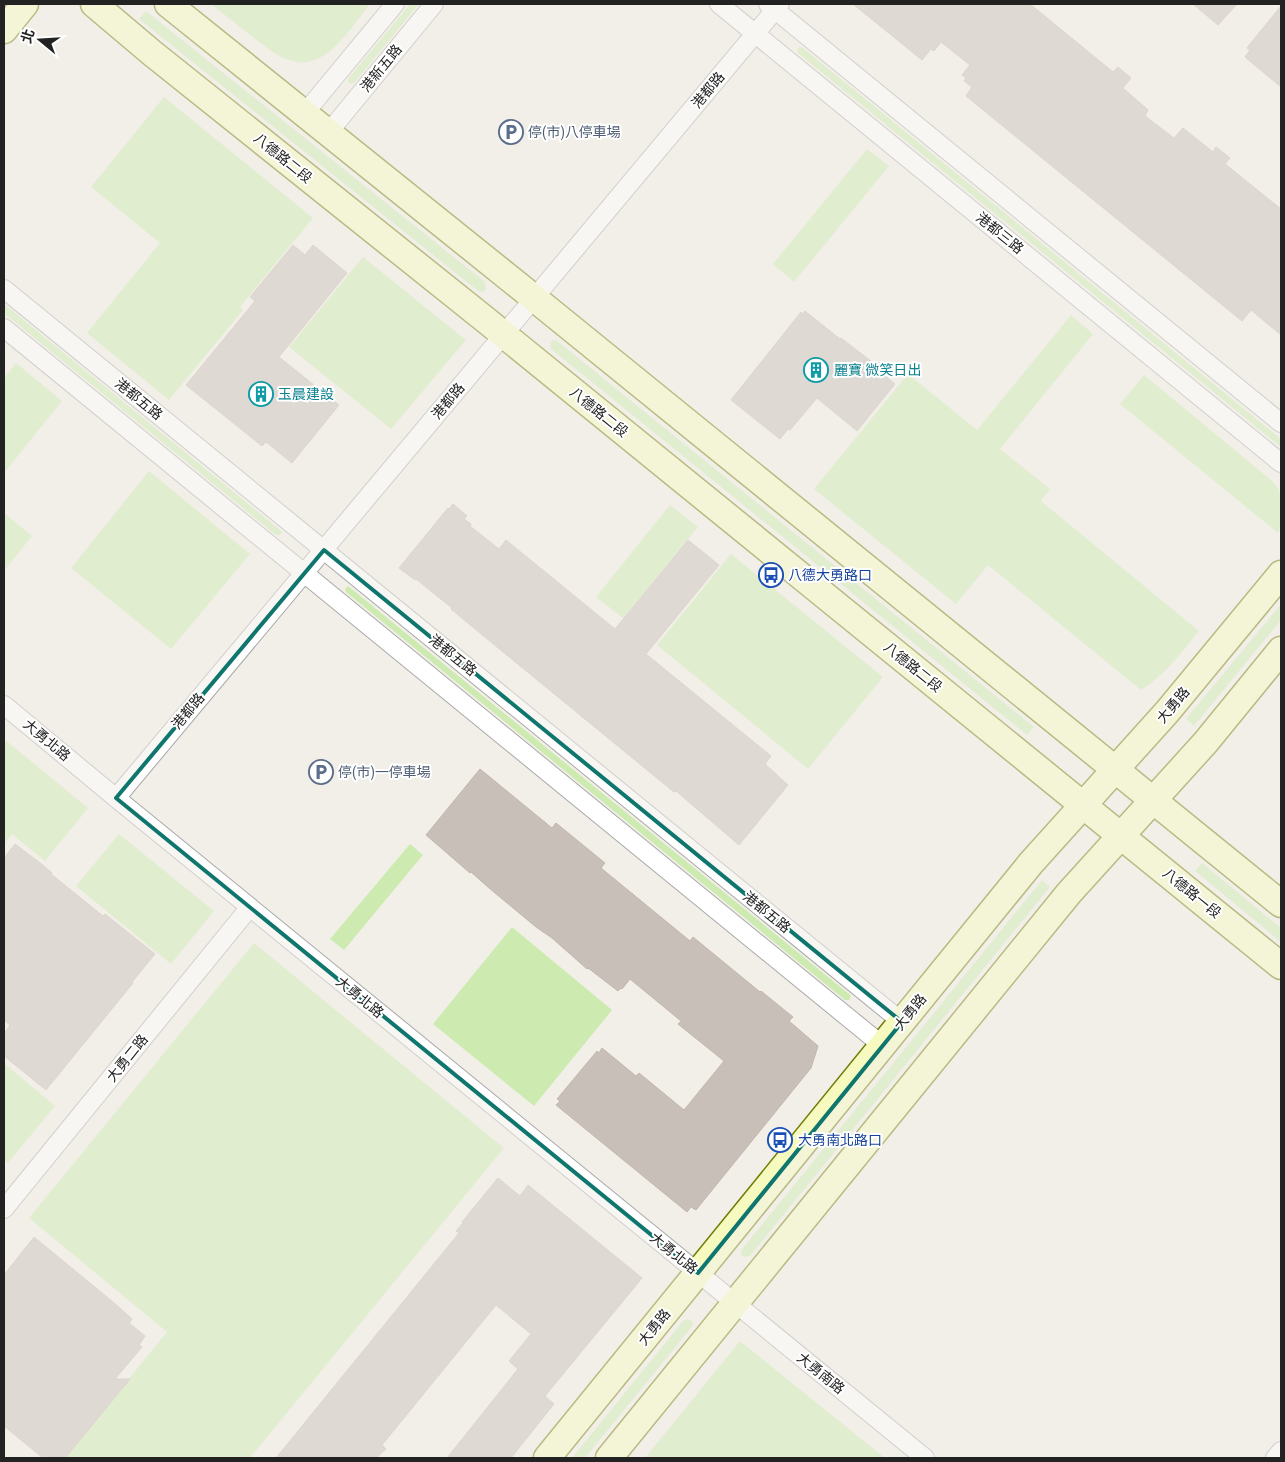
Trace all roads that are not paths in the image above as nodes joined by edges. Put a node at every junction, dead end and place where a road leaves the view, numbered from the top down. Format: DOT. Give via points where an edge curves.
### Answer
graph roads {
  1 [pos="25,4"];
  2 [pos="94,4"];
  3 [pos="168,4"];
  4 [pos="395,4"];
  5 [pos="434,4"];
  6 [pos="719,4"];
  7 [pos="775,6"];
  8 [pos="4,30"];
  9 [pos="756,34"];
  10 [pos="304,114"];
  11 [pos="328,133"];
  12 [pos="4,289"];
  13 [pos="534,298"];
  14 [pos="4,328"];
  15 [pos="503,335"];
  16 [pos="1281,423"];
  17 [pos="1281,463"];
  18 [pos="324,550"];
  19 [pos="304,574"];
  20 [pos="1281,574"];
  21 [pos="1281,650"];
  22 [pos="4,705"];
  23 [pos="1134,785"];
  24 [pos="116,798"];
  25 [pos="1102,820"];
  26 [pos="1281,904"];
  27 [pos="250,907"];
  28 [pos="1281,966"];
  29 [pos="902,1022"];
  30 [pos="883,1046"];
  31 [pos="4,1209"];
  32 [pos="717,1288"];
  33 [pos="1281,1451"];
  34 [pos="548,1458"];
  35 [pos="610,1458"];
  36 [pos="925,1458"];
  37 [pos="1275,1458"];
  1 -- 8 [label="street"];
  2 -- 15 [label="street, 八德路二段"];
  3 -- 10 [label="street"];
  4 -- 10 [label="street"];
  5 -- 11 [label="street, 港新五路"];
  6 -- 9 [label="street, 港都三路"];
  7 -- 9 [label="street, 港都路"];
  7 -- 16 [label="street"];
  9 -- 13 [label="street, 港都路"];
  9 -- 17 [label="street, 港都三路"];
  10 -- 11 [label="street"];
  11 -- 13 [label="street"];
  12 -- 18 [label="street, 港都五路"];
  13 -- 15 [label="street, 港都路"];
  13 -- 23 [label="street"];
  14 -- 19 [label="street"];
  15 -- 18 [label="street, 港都路"];
  15 -- 25 [label="street, 八德路二段"];
  18 -- 19 [label="street, 港都路"];
  18 -- 29 [label="street, 港都五路"];
  19 -- 24 [label="street, 港都路"];
  19 -- 30 [label="street"];
  20 -- 23 [label="street, 大勇路" via="1168,712"];
  21 -- 23 [label="street, 大勇路" via="1205,743"];
  22 -- 24 [label="street, 大勇北路"];
  23 -- 25 [label="street, 大勇路"];
  23 -- 25 [label="street, 大勇路"];
  23 -- 26 [label="street"];
  24 -- 27 [label="street, 大勇北路"];
  25 -- 28 [label="street, 八德路一段"];
  25 -- 29 [label="street, 大勇路" via="1031,863"];
  25 -- 32 [label="street, 大勇路" via="1068,893"];
  27 -- 31 [label="street, 大勇二路"];
  27 -- 32 [label="street, 大勇北路"];
  29 -- 30 [label="street, 大勇路"];
  30 -- 32 [label="street, 大勇路"];
  32 -- 34 [label="street, 大勇路"];
  32 -- 35 [label="street, 大勇路"];
  32 -- 36 [label="street, 大勇南路"];
  33 -- 37 [label="street"];
}
